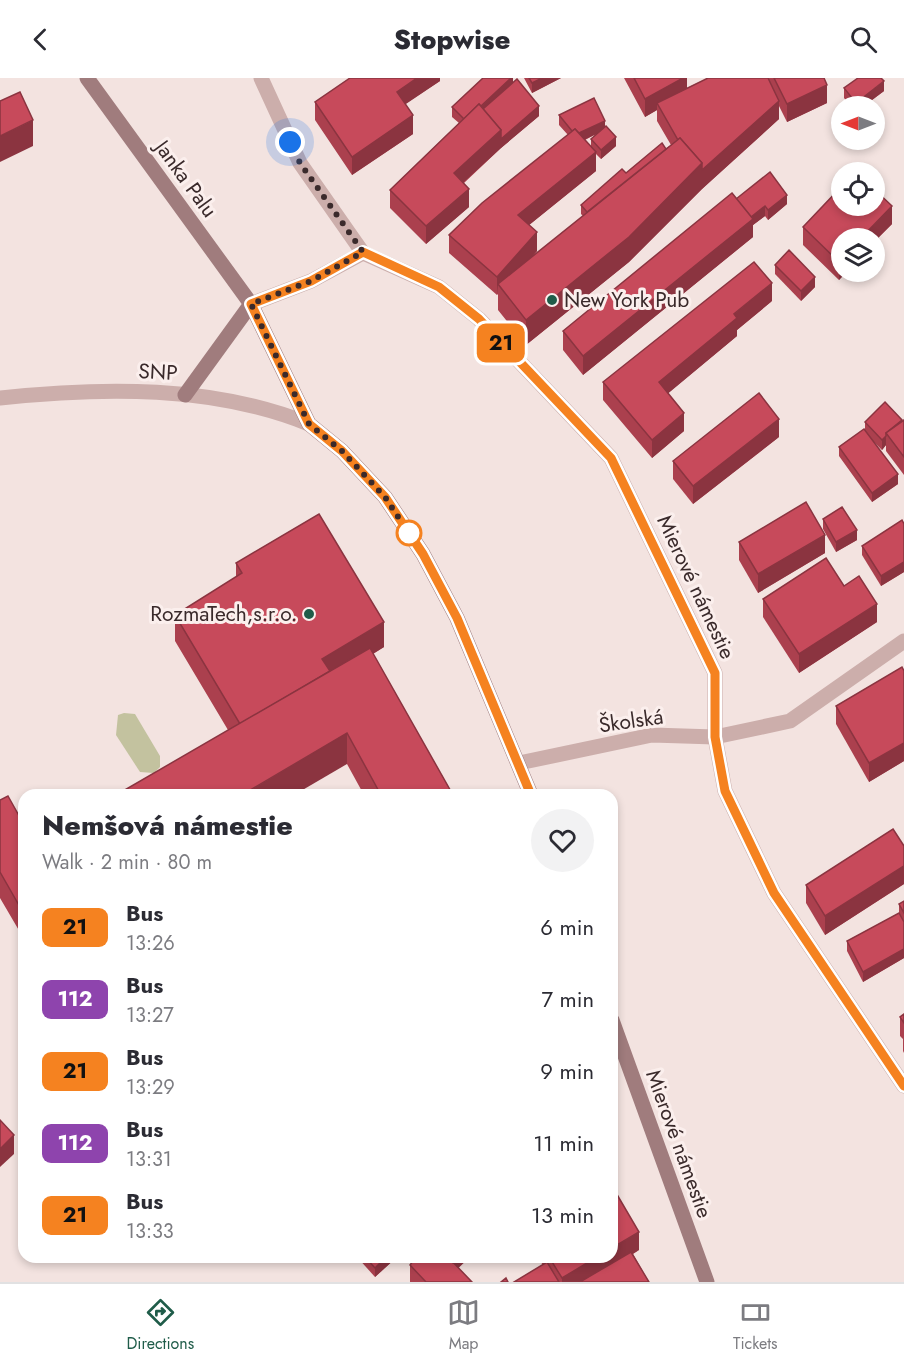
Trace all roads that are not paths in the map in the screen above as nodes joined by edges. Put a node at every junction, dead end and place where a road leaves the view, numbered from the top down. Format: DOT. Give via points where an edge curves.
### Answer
graph roads {
  1 [pos="87,78"];
  2 [pos="261,78"];
  3 [pos="363,252"];
  4 [pos="251,304"];
  5 [pos="185,395"];
  6 [pos="0,398"];
  7 [pos="309,424"];
  8 [pos="904,641"];
  9 [pos="715,737"];
  10 [pos="519,763"];
  11 [pos="529,789"];
  12 [pos="618,1036"];
  13 [pos="904,1086"];
  14 [pos="708,1282"];
  1 -- 4 [label="main road, Janka Palu"];
  2 -- 3 [label="street" via="300,163"];
  3 -- 4 [label="street" via="311,281"];
  3 -- 9 [label="street, Mierové námestie" via="439,287 479,319 611,458 715,673"];
  4 -- 5 [label="main road"];
  4 -- 7 [label="main road"];
  5 -- 6 [label="street, SNP" via="134,391"];
  5 -- 7 [label="street, SNP" via="272,408"];
  7 -- 10 [label="main road" via="342,451 385,497 423,554 457,618"];
  8 -- 9 [label="street, Školská" via="790,721"];
  9 -- 10 [label="street, Školská" via="652,735"];
  9 -- 13 [label="street, Mierové námestie" via="725,791 774,893"];
  10 -- 11 [label="main road"];
  12 -- 14 [label="main road, Mierové námestie"];
}
